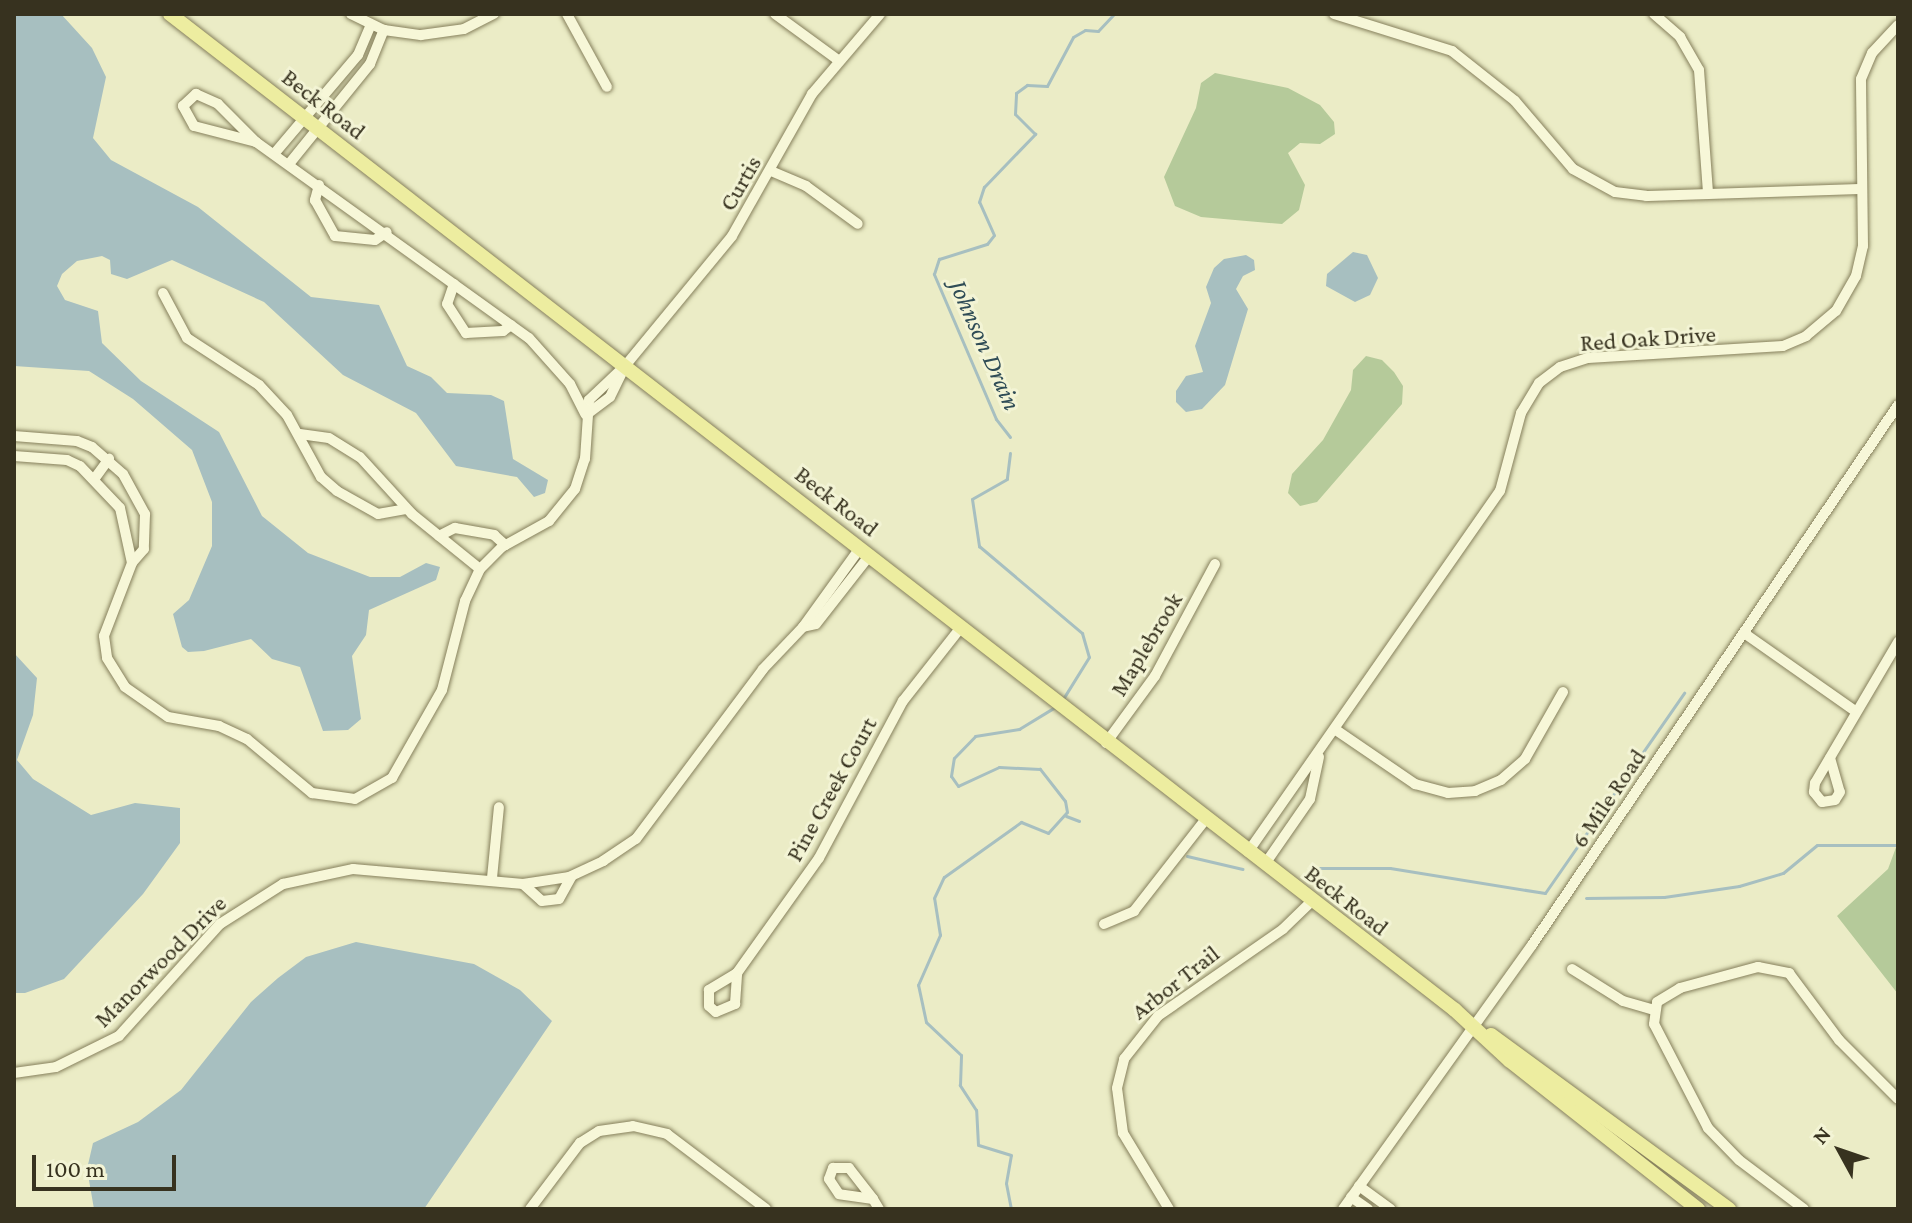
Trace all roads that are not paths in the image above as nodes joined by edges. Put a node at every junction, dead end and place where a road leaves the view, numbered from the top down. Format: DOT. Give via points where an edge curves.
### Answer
graph roads {
  1 [pos="170,14"];
  2 [pos="351,14"];
  3 [pos="494,14"];
  4 [pos="567,14"];
  5 [pos="775,14"];
  6 [pos="880,14"];
  7 [pos="1334,14"];
  8 [pos="1654,14"];
  9 [pos="371,25"];
  10 [pos="1898,25"];
  11 [pos="384,30"];
  12 [pos="838,60"];
  13 [pos="607,87"];
  14 [pos="306,118"];
  15 [pos="319,128"];
  16 [pos="256,142"];
  17 [pos="274,154"];
  18 [pos="289,164"];
  19 [pos="771,171"];
  20 [pos="319,185"];
  21 [pos="1862,189"];
  22 [pos="1708,194"];
  23 [pos="858,224"];
  24 [pos="387,232"];
  25 [pos="454,284"];
  26 [pos="163,293"];
  27 [pos="511,325"];
  28 [pos="625,366"];
  29 [pos="1898,405"];
  30 [pos="586,415"];
  31 [pos="300,434"];
  32 [pos="14,436"];
  33 [pos="14,456"];
  34 [pos="109,459"];
  35 [pos="95,478"];
  36 [pos="406,509"];
  37 [pos="439,536"];
  38 [pos="505,545"];
  39 [pos="865,551"];
  40 [pos="132,563"];
  41 [pos="1215,564"];
  42 [pos="480,569"];
  43 [pos="962,626"];
  44 [pos="1744,633"];
  45 [pos="1898,642"];
  46 [pos="1563,692"];
  47 [pos="1855,711"];
  48 [pos="1336,730"];
  49 [pos="1106,743"];
  50 [pos="1320,754"];
  51 [pos="1830,758"];
  52 [pos="499,807"];
  53 [pos="1205,820"];
  54 [pos="1248,852"];
  55 [pos="1265,864"];
  56 [pos="572,876"];
  57 [pos="492,878"];
  58 [pos="523,884"];
  59 [pos="1312,901"];
  60 [pos="1104,924"];
  61 [pos="1572,969"];
  62 [pos="737,973"];
  63 [pos="1654,1010"];
  64 [pos="1474,1026"];
  65 [pos="14,1073"];
  66 [pos="1898,1099"];
  67 [pos="1359,1186"];
  68 [pos="1351,1197"];
  69 [pos="530,1209"];
  70 [pos="766,1209"];
  71 [pos="1169,1209"];
  72 [pos="1343,1209"];
  73 [pos="1368,1209"];
  74 [pos="1391,1209"];
  75 [pos="1698,1209"];
  76 [pos="1729,1209"];
  77 [pos="1804,1209"];
  1 -- 14 [label="main road, Beck Road"];
  2 -- 9 [label="street"];
  3 -- 11 [label="street" via="441,34"];
  4 -- 13 [label="street"];
  5 -- 12 [label="street"];
  6 -- 12 [label="street, Curtis"];
  7 -- 22 [label="street" via="1452,51 1515,101 1565,161 1598,185 1635,195"];
  8 -- 22 [label="street" via="1680,37 1699,70"];
  9 -- 11 [label="street"];
  9 -- 14 [label="street" via="358,55"];
  10 -- 21 [label="street, Red Oak Drive" via="1878,44 1861,79"];
  11 -- 15 [label="street" via="370,64"];
  12 -- 19 [label="street, Curtis" via="787,135"];
  14 -- 15 [label="main road, Beck Road"];
  14 -- 17 [label="street"];
  15 -- 18 [label="street"];
  15 -- 28 [label="main road, Beck Road"];
  16 -- 16 [label="street" via="236,118 204,95 189,97 183,106 194,126"];
  16 -- 17 [label="street"];
  17 -- 18 [label="street"];
  18 -- 20 [label="street"];
  19 -- 23 [label="street" via="806,186"];
  19 -- 28 [label="street, Curtis" via="732,236"];
  20 -- 24 [label="street"];
  20 -- 24 [label="street" via="315,200 335,236 375,240"];
  21 -- 22 [label="street"];
  21 -- 48 [label="street, Red Oak Drive" via="1863,246 1856,276 1836,311 1806,336 1757,351 1588,358 1560,367 1539,383 1521,413 1500,491"];
  24 -- 25 [label="street"];
  25 -- 27 [label="street"];
  25 -- 27 [label="street" via="447,304 466,333 503,331"];
  26 -- 31 [label="street" via="187,338 259,385"];
  27 -- 30 [label="street" via="556,367"];
  28 -- 30 [label="street, Curtis" via="610,397"];
  28 -- 39 [label="main road, Beck Road"];
  29 -- 44 [label="street, 6 Mile Road"];
  30 -- 38 [label="street" via="585,459 568,501 549,521"];
  31 -- 36 [label="street" via="329,438 360,457"];
  31 -- 36 [label="street" via="321,477 337,491 378,514"];
  32 -- 34 [label="street" via="77,441"];
  33 -- 35 [label="street" via="67,460"];
  34 -- 35 [label="street"];
  34 -- 40 [label="street" via="136,491 145,514 144,549"];
  35 -- 40 [label="street" via="111,493 128,526"];
  36 -- 37 [label="street"];
  37 -- 38 [label="street" via="455,528 494,535"];
  37 -- 42 [label="street"];
  38 -- 42 [label="street"];
  39 -- 43 [label="main road, Beck Road"];
  39 -- 56 [label="street, Manorwood Drive" via="816,624 803,627 763,669 636,839"];
  40 -- 42 [label="street" via="104,636 110,666 125,687 168,717 234,732 312,793 345,801 375,792 399,768 450,670 465,601"];
  41 -- 49 [label="street, Maplebrook" via="1155,676"];
  43 -- 49 [label="main road, Beck Road"];
  43 -- 62 [label="street, Pine Creek Court" via="903,701 819,858"];
  44 -- 47 [label="street"];
  44 -- 64 [label="street, 6 Mile Road"];
  45 -- 47 [label="street"];
  46 -- 48 [label="street" via="1525,759 1501,780 1475,791 1448,793 1415,784"];
  47 -- 51 [label="street"];
  48 -- 50 [label="street, Red Oak Drive"];
  49 -- 53 [label="main road, Beck Road"];
  50 -- 54 [label="street, Red Oak Drive"];
  50 -- 55 [label="street, Red Oak Drive" via="1310,799"];
  52 -- 57 [label="street"];
  53 -- 54 [label="main road, Beck Road"];
  53 -- 60 [label="street" via="1134,911"];
  54 -- 55 [label="main road, Beck Road"];
  55 -- 59 [label="main road, Beck Road"];
  56 -- 58 [label="street, Manorwood Drive"];
  56 -- 58 [label="street, Manorwood Drive" via="559,899 542,901"];
  57 -- 58 [label="street, Manorwood Drive"];
  57 -- 65 [label="street, Manorwood Drive" via="353,869 283,884 220,924 119,1036 56,1067"];
  59 -- 64 [label="main road, Beck Road"];
  59 -- 71 [label="street, Arbor Trail" via="1283,929 1158,1016 1124,1059 1117,1088 1120,1125"];
  61 -- 63 [label="street" via="1623,1001"];
  63 -- 66 [label="street" via="1665,995 1680,988 1774,967 1789,973 1839,1040"];
  63 -- 77 [label="street" via="1660,1038 1716,1139"];
  64 -- 67 [label="street, 6 Mile Road"];
  64 -- 75 [label="main road, Beck Road" via="1509,1060"];
  64 -- 76 [label="main road, Beck Road" via="1516,1049"];
  67 -- 68 [label="street, 6 Mile Road"];
  67 -- 74 [label="street"];
  68 -- 72 [label="street, 6 Mile Road"];
  68 -- 73 [label="street"];
  69 -- 70 [label="street" via="580,1143 599,1131 633,1126 667,1134"];
}
